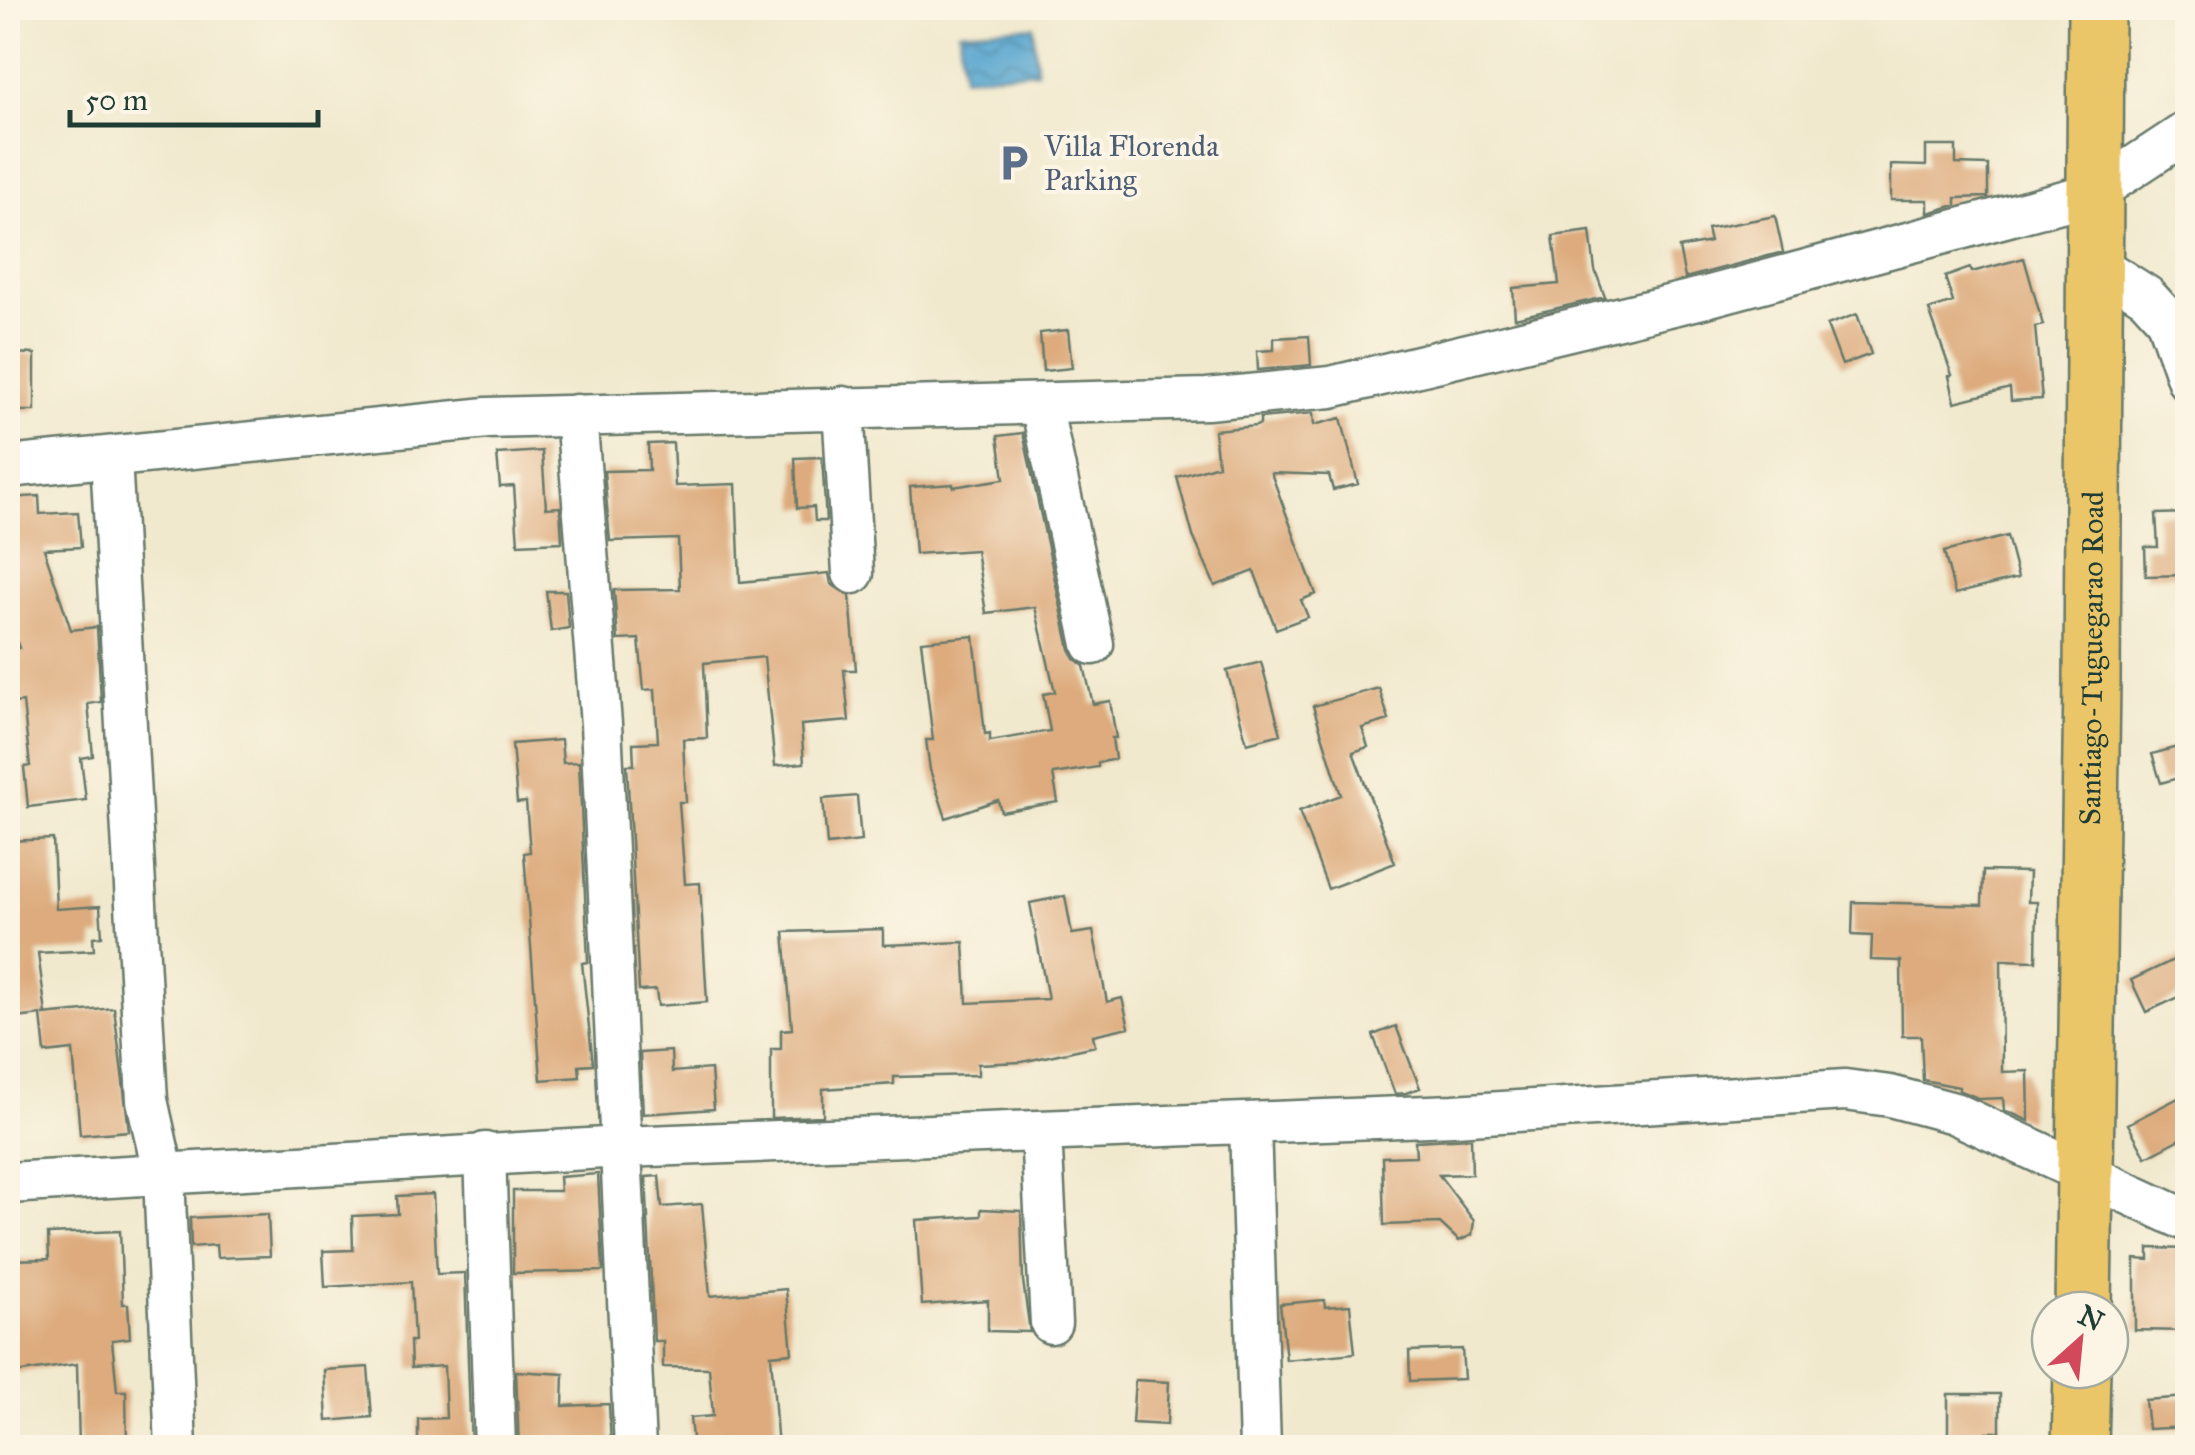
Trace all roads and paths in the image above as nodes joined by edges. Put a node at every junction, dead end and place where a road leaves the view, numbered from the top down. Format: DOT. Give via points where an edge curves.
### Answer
graph roads {
  1 [pos="2096,8"];
  2 [pos="2188,131"];
  3 [pos="2094,193"];
  4 [pos="2094,263"];
  5 [pos="2188,380"];
  6 [pos="1041,405"];
  7 [pos="843,407"];
  8 [pos="576,415"];
  9 [pos="111,458"];
  10 [pos="8,467"];
  11 [pos="853,574"];
  12 [pos="1093,644"];
  13 [pos="1250,1124"];
  14 [pos="1041,1133"];
  15 [pos="622,1146"];
  16 [pos="485,1153"];
  17 [pos="2086,1173"];
  18 [pos="164,1176"];
  19 [pos="8,1182"];
  20 [pos="2188,1221"];
  21 [pos="2083,1290"];
  22 [pos="1051,1323"];
  23 [pos="2081,1390"];
  24 [pos="176,1448"];
  25 [pos="494,1448"];
  26 [pos="635,1448"];
  27 [pos="1260,1448"];
  28 [pos="2080,1448"];
  1 -- 3 [label="highway, Santiago-Tuguegarao Road"];
  2 -- 3 [label="street"];
  3 -- 4 [label="highway, Santiago-Tuguegarao Road"];
  3 -- 6 [label="street" via="1706,297 1331,387"];
  4 -- 5 [label="street" via="2146,296 2166,318"];
  4 -- 17 [label="highway, Santiago-Tuguegarao Road"];
  6 -- 7 [label="street"];
  6 -- 12 [label="street"];
  7 -- 8 [label="street"];
  7 -- 11 [label="street"];
  8 -- 9 [label="street" via="487,418"];
  8 -- 15 [label="street" via="601,724"];
  9 -- 10 [label="street"];
  9 -- 18 [label="street" via="146,1100"];
  13 -- 14 [label="street"];
  13 -- 17 [label="street" via="1845,1090 1954,1113"];
  13 -- 27 [label="street"];
  14 -- 15 [label="street"];
  14 -- 22 [label="street"];
  15 -- 16 [label="street"];
  15 -- 26 [label="street"];
  16 -- 18 [label="street"];
  16 -- 25 [label="street"];
  17 -- 20 [label="street"];
  17 -- 21 [label="highway, Santiago-Tuguegarao Road"];
  18 -- 19 [label="street"];
  18 -- 24 [label="street"];
  23 -- 28 [label="highway"];
}
